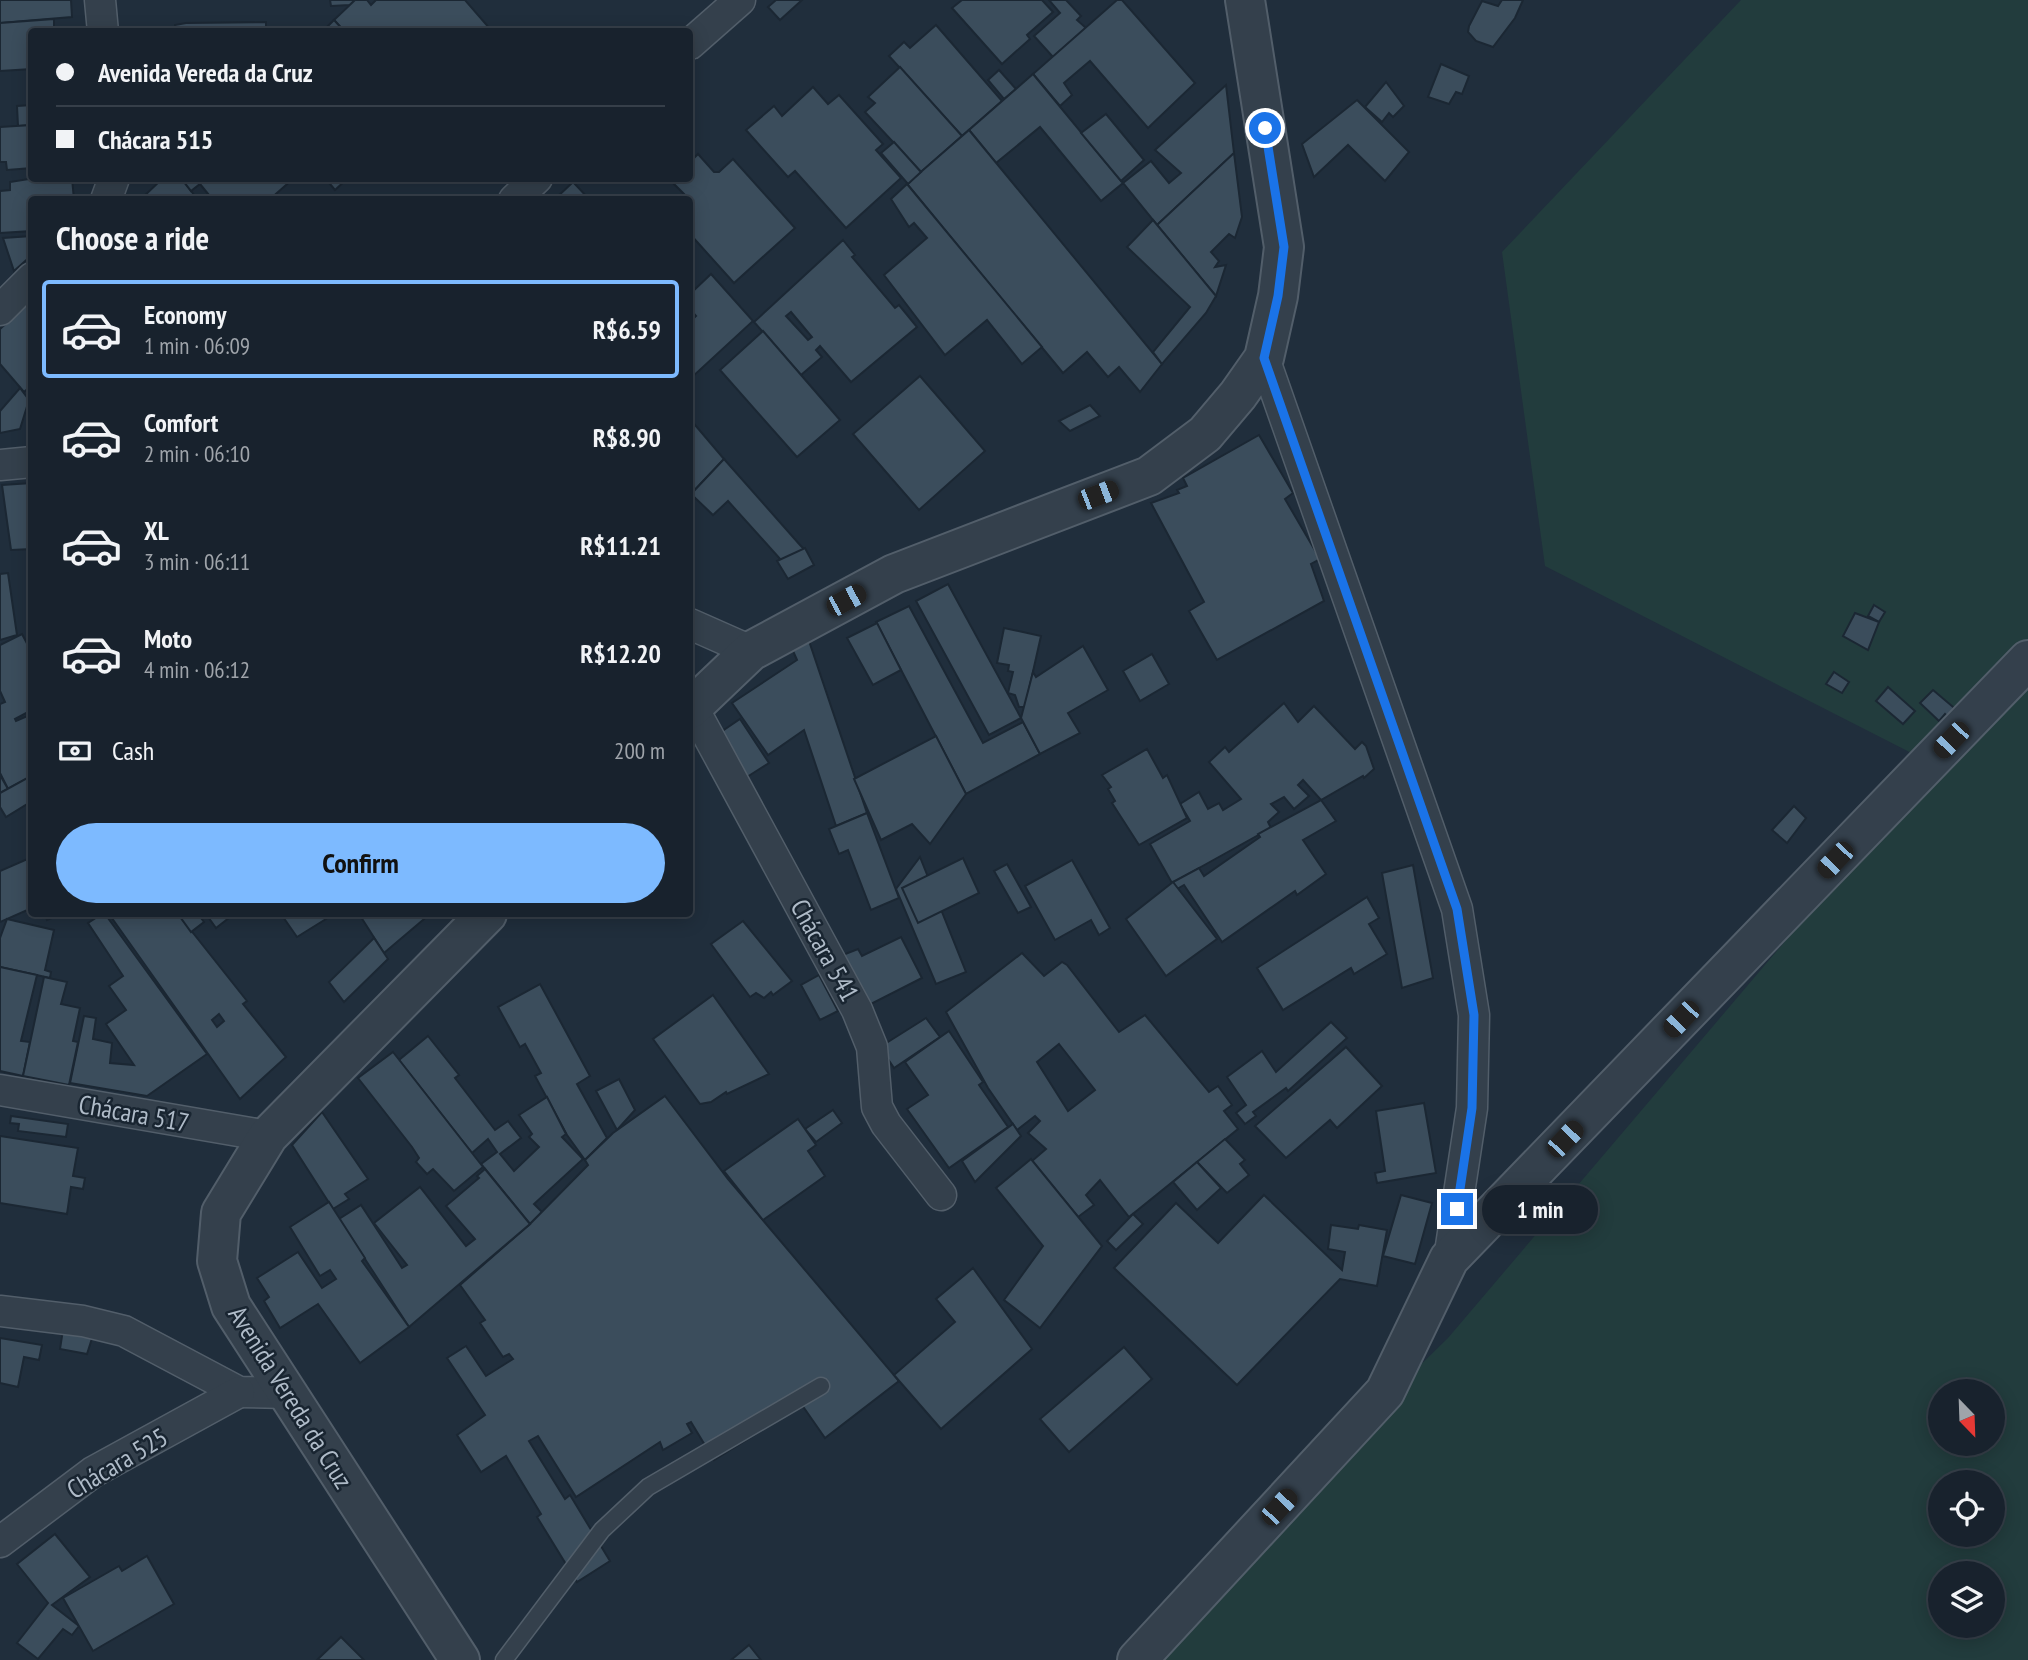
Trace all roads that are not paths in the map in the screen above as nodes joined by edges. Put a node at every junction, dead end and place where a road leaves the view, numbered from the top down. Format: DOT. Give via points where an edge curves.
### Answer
graph roads {
  1 [pos="100,0"];
  2 [pos="740,0"];
  3 [pos="1245,0"];
  4 [pos="103,28"];
  5 [pos="693,41"];
  6 [pos="533,182"];
  7 [pos="517,196"];
  8 [pos="28,282"];
  9 [pos="0,310"];
  10 [pos="1264,358"];
  11 [pos="28,462"];
  12 [pos="0,465"];
  13 [pos="693,625"];
  14 [pos="751,651"];
  15 [pos="2028,660"];
  16 [pos="693,706"];
  17 [pos="693,712"];
  18 [pos="484,917"];
  19 [pos="0,1090"];
  20 [pos="268,1136"];
  21 [pos="941,1195"];
  22 [pos="1449,1259"];
  23 [pos="0,1311"];
  24 [pos="821,1386"];
  25 [pos="239,1392"];
  26 [pos="288,1393"];
  27 [pos="0,1542"];
  28 [pos="460,1660"];
  29 [pos="504,1660"];
  30 [pos="1137,1660"];
  1 -- 4 [label="street"];
  2 -- 5 [label="street"];
  3 -- 10 [label="street" via="1284,247"];
  6 -- 7 [label="street"];
  8 -- 9 [label="street"];
  10 -- 14 [label="street" via="1205,434 1149,476 894,574"];
  10 -- 22 [label="street" via="1457,909 1474,1015 1472,1108"];
  11 -- 12 [label="street"];
  13 -- 14 [label="street"];
  14 -- 16 [label="street"];
  15 -- 22 [label="street"];
  17 -- 21 [label="street, Chácara 541" via="857,1010 872,1047 873,1085 881,1116"];
  18 -- 20 [label="street, Avenida Vereda da Cruz"];
  19 -- 20 [label="street, Chácara 517"];
  20 -- 26 [label="street, Avenida Vereda da Cruz" via="222,1213 217,1261 231,1306"];
  22 -- 30 [label="street" via="1385,1392"];
  23 -- 25 [label="street" via="124,1331"];
  24 -- 29 [label="lane" via="648,1487 602,1530"];
  25 -- 26 [label="street"];
  25 -- 27 [label="street, Chácara 525" via="93,1472"];
  26 -- 28 [label="street, Avenida Vereda da Cruz"];
}
